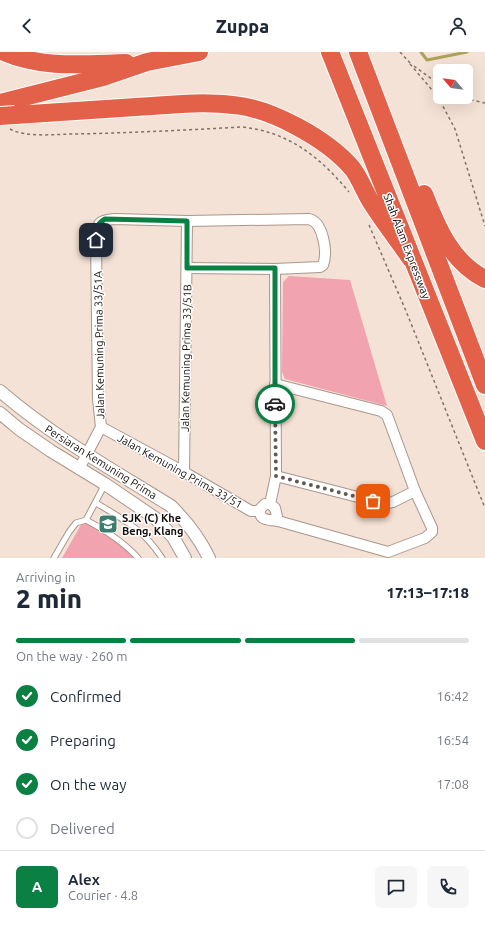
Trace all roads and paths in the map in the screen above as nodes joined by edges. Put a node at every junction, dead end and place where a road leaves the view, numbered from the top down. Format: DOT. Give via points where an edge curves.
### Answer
graph roads {
  1 [pos="4,52"];
  2 [pos="199,52"];
  3 [pos="330,52"];
  4 [pos="358,52"];
  5 [pos="400,52"];
  6 [pos="147,62"];
  7 [pos="410,64"];
  8 [pos="433,79"];
  9 [pos="473,101"];
  10 [pos="485,104"];
  11 [pos="7,112"];
  12 [pos="390,137"];
  13 [pos="350,192"];
  14 [pos="187,221"];
  15 [pos="369,224"];
  16 [pos="485,226"];
  17 [pos="411,259"];
  18 [pos="187,268"];
  19 [pos="275,268"];
  20 [pos="485,279"];
  21 [pos="275,384"];
  22 [pos="485,385"];
  23 [pos="0,391"];
  24 [pos="0,413"];
  25 [pos="101,427"];
  26 [pos="485,441"];
  27 [pos="86,453"];
  28 [pos="79,468"];
  29 [pos="184,472"];
  30 [pos="276,476"];
  31 [pos="105,484"];
  32 [pos="415,491"];
  33 [pos="96,503"];
  34 [pos="270,504"];
  35 [pos="485,508"];
  36 [pos="260,511"];
  37 [pos="86,520"];
  38 [pos="278,522"];
  39 [pos="54,558"];
  40 [pos="138,558"];
  41 [pos="162,558"];
  42 [pos="185,558"];
  43 [pos="209,558"];
  1 -- 6 [label="highway" via="44,63 76,65"];
  2 -- 6 [label="highway"];
  3 -- 17 [label="highway, Shah Alam Expressway"];
  4 -- 12 [label="highway, Shah Alam Expressway"];
  5 -- 7 [label="path"];
  6 -- 11 [label="highway"];
  7 -- 8 [label="path"];
  7 -- 16 [label="path" via="438,97 455,128"];
  9 -- 10 [label="path"];
  11 -- 13 [label="path" via="20,134 257,128 297,144 331,170"];
  11 -- 17 [label="highway" via="192,103 234,104 267,113 319,140 352,168 370,201"];
  12 -- 20 [label="highway" via="416,175 450,248 463,264"];
  12 -- 22 [label="highway, Shah Alam Expressway"];
  14 -- 18 [label="street, Jalan Kemuning Prima 33/51B"];
  14 -- 19 [label="street" via="297,218 316,222 321,232 325,254 323,265"];
  14 -- 25 [label="street, Jalan Kemuning Prima 33/51A" via="105,219 96,228 98,399"];
  15 -- 35 [label="path"];
  17 -- 26 [label="highway, Shah Alam Expressway"];
  18 -- 19 [label="street"];
  18 -- 29 [label="street, Jalan Kemuning Prima 33/51B"];
  19 -- 21 [label="street"];
  21 -- 30 [label="street"];
  21 -- 32 [label="street" via="385,413"];
  23 -- 27 [label="street, Persiaran Kemuning Prima" via="27,414"];
  24 -- 28 [label="street, Persiaran Kemuning Prima" via="19,429"];
  25 -- 27 [label="street"];
  25 -- 29 [label="street, Jalan Kemuning Prima 33/51"];
  27 -- 28 [label="street"];
  27 -- 43 [label="street, Persiaran Kemuning Prima" via="171,506 197,537"];
  28 -- 31 [label="street, Persiaran Kemuning Prima"];
  29 -- 36 [label="street, Jalan Kemuning Prima 33/51" via="251,511"];
  30 -- 32 [label="street" via="385,504"];
  30 -- 34 [label="street"];
  31 -- 33 [label="lane"];
  31 -- 42 [label="street, Persiaran Kemuning Prima" via="155,518 173,537"];
  32 -- 38 [label="street" via="432,526 432,532 425,538 388,552"];
  33 -- 37 [label="lane"];
  33 -- 41 [label="lane" via="133,525 153,544"];
  34 -- 36 [label="street" via="263,506"];
  34 -- 38 [label="street" via="275,508"];
  36 -- 38 [label="street" via="265,520"];
  37 -- 39 [label="lane" via="76,522"];
  37 -- 40 [label="lane" via="128,547"];
}
